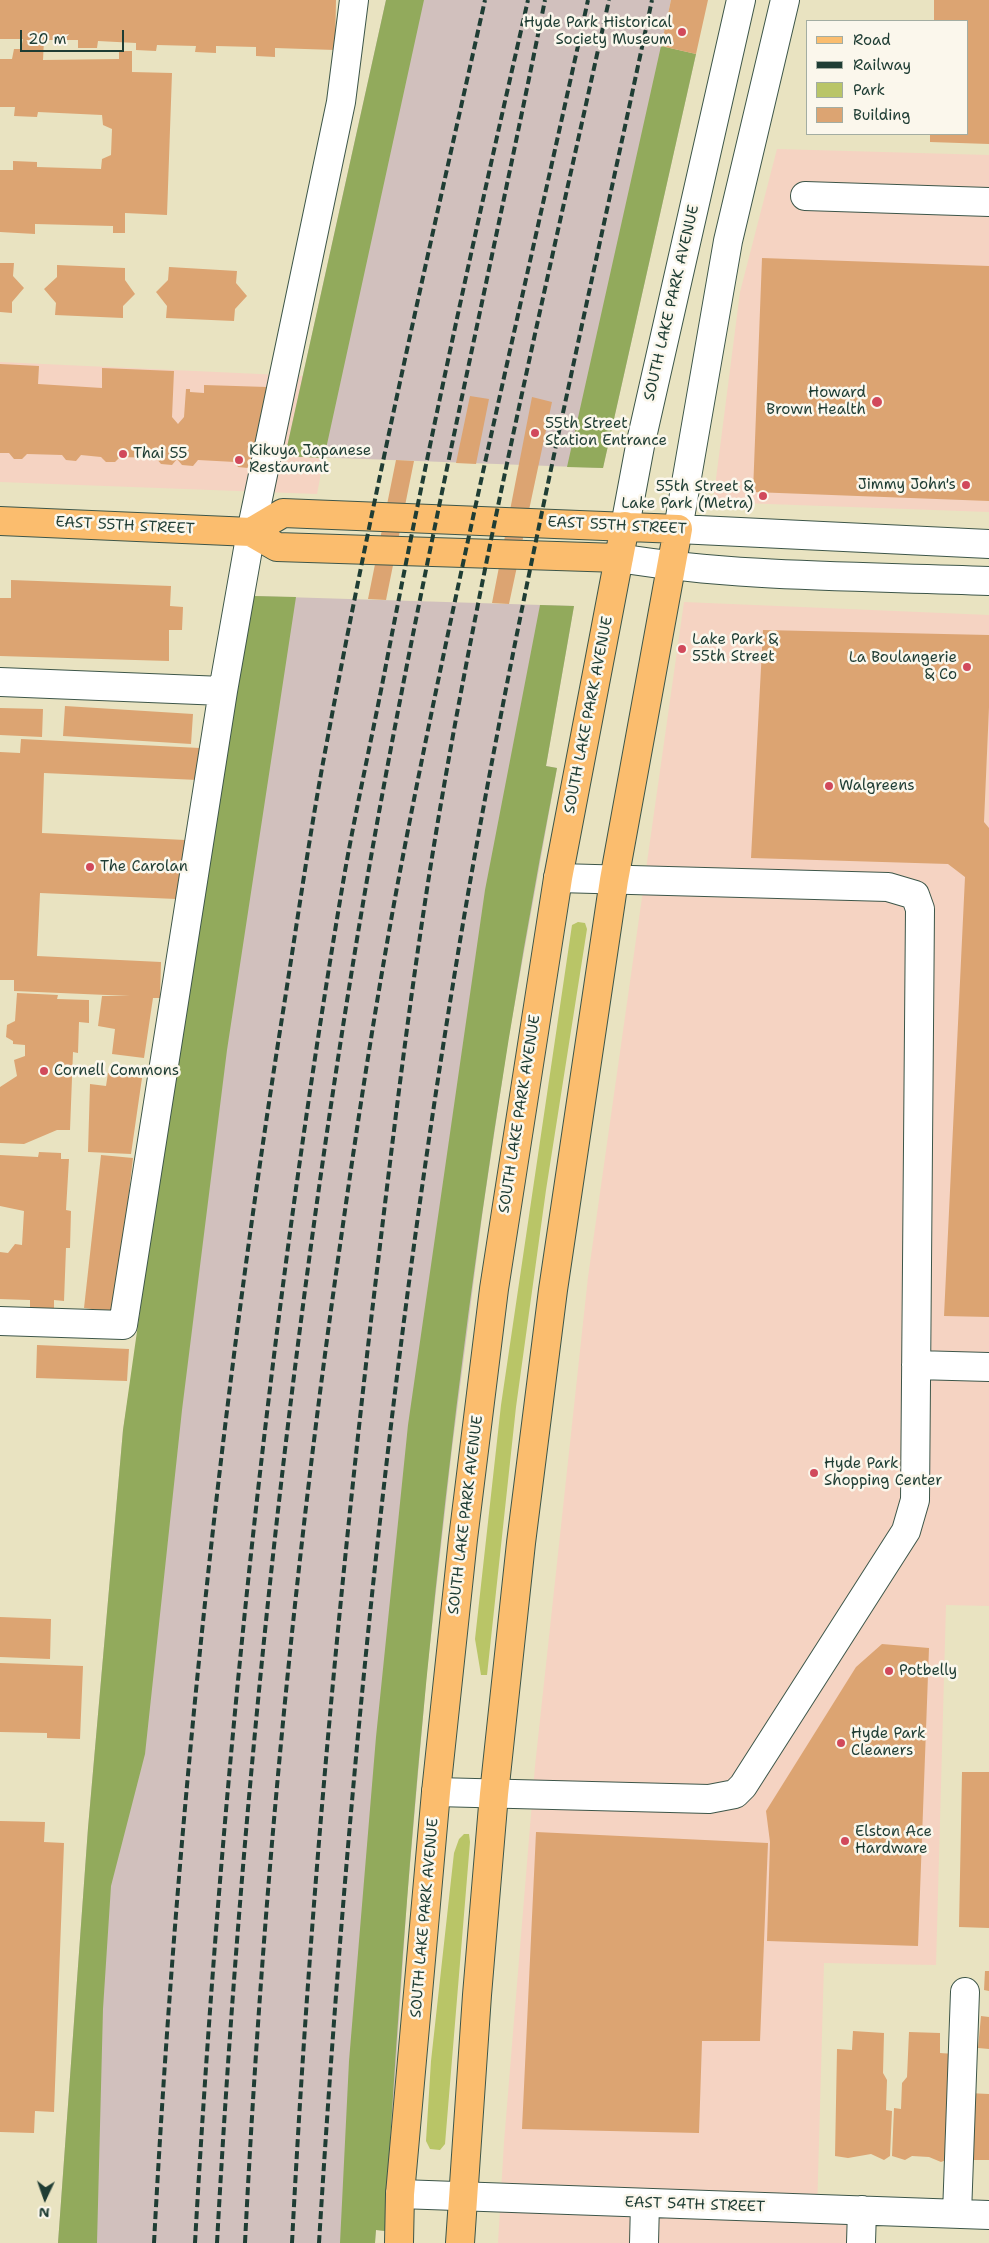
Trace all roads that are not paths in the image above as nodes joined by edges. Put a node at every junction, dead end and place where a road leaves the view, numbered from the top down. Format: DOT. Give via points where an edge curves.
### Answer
graph roads {
  1 [pos="354,0"];
  2 [pos="741,0"];
  3 [pos="785,0"];
  4 [pos="804,196"];
  5 [pos="989,202"];
  6 [pos="0,521"];
  7 [pos="625,526"];
  8 [pos="678,529"];
  9 [pos="251,532"];
  10 [pos="989,544"];
  11 [pos="619,558"];
  12 [pos="670,567"];
  13 [pos="989,581"];
  14 [pos="0,682"];
  15 [pos="223,691"];
  16 [pos="558,878"];
  17 [pos="614,880"];
  18 [pos="0,1321"];
  19 [pos="916,1365"];
  20 [pos="989,1367"];
  21 [pos="436,1792"];
  22 [pos="494,1794"];
  23 [pos="966,1992"];
  24 [pos="400,2194"];
  25 [pos="462,2196"];
  26 [pos="645,2203"];
  27 [pos="862,2210"];
  28 [pos="957,2214"];
  29 [pos="989,2215"];
  30 [pos="398,2243"];
  31 [pos="460,2243"];
  32 [pos="644,2243"];
  33 [pos="861,2243"];
  1 -- 9 [label="street" via="340,102"];
  2 -- 7 [label="street, SOUTH LAKE PARK AVENUE"];
  3 -- 8 [label="street" via="728,242"];
  4 -- 5 [label="street"];
  6 -- 9 [label="main road, EAST 55TH STREET"];
  7 -- 8 [label="main road, EAST 55TH STREET"];
  7 -- 9 [label="main road, EAST 55TH STREET" via="282,512"];
  7 -- 11 [label="main road, SOUTH LAKE PARK AVENUE"];
  8 -- 10 [label="street, EAST 55TH STREET"];
  8 -- 12 [label="main road"];
  9 -- 11 [label="main road, EAST 55TH STREET" via="277,547"];
  9 -- 15 [label="street"];
  11 -- 12 [label="street, EAST 55TH STREET"];
  11 -- 16 [label="main road, SOUTH LAKE PARK AVENUE"];
  12 -- 13 [label="street, EAST 55TH STREET"];
  12 -- 17 [label="main road"];
  14 -- 15 [label="street"];
  15 -- 18 [label="street" via="123,1325"];
  16 -- 17 [label="street"];
  16 -- 21 [label="main road, SOUTH LAKE PARK AVENUE" via="494,1288"];
  17 -- 19 [label="street" via="888,887 915,895 920,909"];
  17 -- 22 [label="main road" via="553,1290"];
  19 -- 20 [label="street"];
  19 -- 22 [label="street" via="915,1500 906,1531 743,1786 735,1794 709,1799"];
  21 -- 22 [label="street"];
  21 -- 24 [label="main road, SOUTH LAKE PARK AVENUE"];
  22 -- 25 [label="main road"];
  23 -- 28 [label="street"];
  24 -- 25 [label="street, EAST 54TH STREET"];
  24 -- 30 [label="main road, SOUTH LAKE PARK AVENUE"];
  25 -- 26 [label="street, EAST 54TH STREET"];
  25 -- 31 [label="main road"];
  26 -- 27 [label="street, EAST 54TH STREET"];
  26 -- 32 [label="street"];
  27 -- 28 [label="street, EAST 54TH STREET"];
  27 -- 33 [label="street"];
  28 -- 29 [label="street, EAST 54TH STREET"];
}
